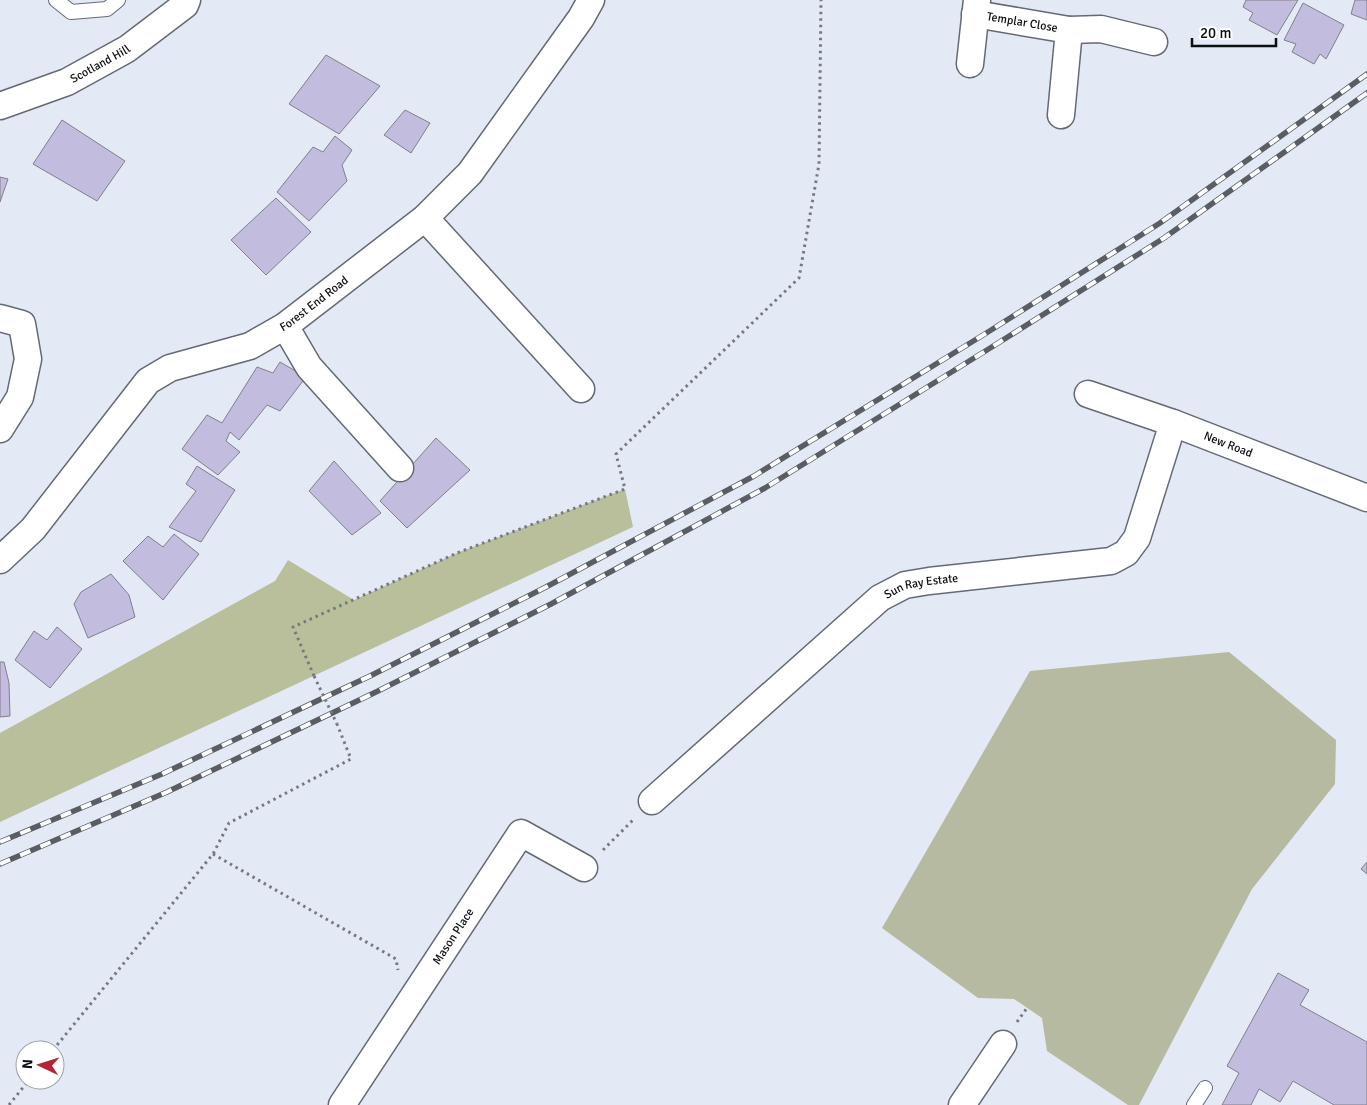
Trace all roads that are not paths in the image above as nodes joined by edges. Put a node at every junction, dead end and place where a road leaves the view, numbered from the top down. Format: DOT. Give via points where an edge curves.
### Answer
graph roads {
  1 [pos="56,0"];
  2 [pos="118,0"];
  3 [pos="188,0"];
  4 [pos="592,0"];
  5 [pos="976,7"];
  6 [pos="1070,30"];
  7 [pos="1154,42"];
  8 [pos="970,64"];
  9 [pos="0,106"];
  10 [pos="1061,115"];
  11 [pos="425,218"];
  12 [pos="0,318"];
  13 [pos="285,326"];
  14 [pos="581,389"];
  15 [pos="1088,394"];
  16 [pos="1173,423"];
  17 [pos="0,429"];
  18 [pos="400,468"];
  19 [pos="1367,498"];
  20 [pos="0,560"];
  21 [pos="652,801"];
  22 [pos="584,868"];
  23 [pos="1003,1044"];
  24 [pos="1205,1088"];
  25 [pos="348,1103"];
  26 [pos="962,1105"];
  27 [pos="1194,1105"];
  1 -- 2 [label="lane" via="71,12 107,9"];
  3 -- 9 [label="street, Scotland Hill" via="127,49 67,82"];
  4 -- 11 [label="street, Forest End Road" via="470,173"];
  5 -- 6 [label="street, Templar Close"];
  5 -- 8 [label="street, Templar Close"];
  6 -- 7 [label="street, Templar Close" via="1101,29"];
  6 -- 10 [label="street, Templar Close"];
  11 -- 13 [label="street, Forest End Road"];
  11 -- 14 [label="street"];
  12 -- 17 [label="street" via="22,324 28,359 20,397"];
  13 -- 18 [label="street" via="309,367"];
  13 -- 20 [label="street, Forest End Road" via="250,346 170,368 148,381 33,529"];
  15 -- 16 [label="street, New Road"];
  16 -- 19 [label="street, New Road"];
  16 -- 21 [label="street, Sun Ray Estate" via="1137,538 1126,553 1111,561 1084,565 905,585 880,598"];
  22 -- 25 [label="street, Mason Place" via="520,834"];
  23 -- 26 [label="street"];
  24 -- 27 [label="lane"];
}
